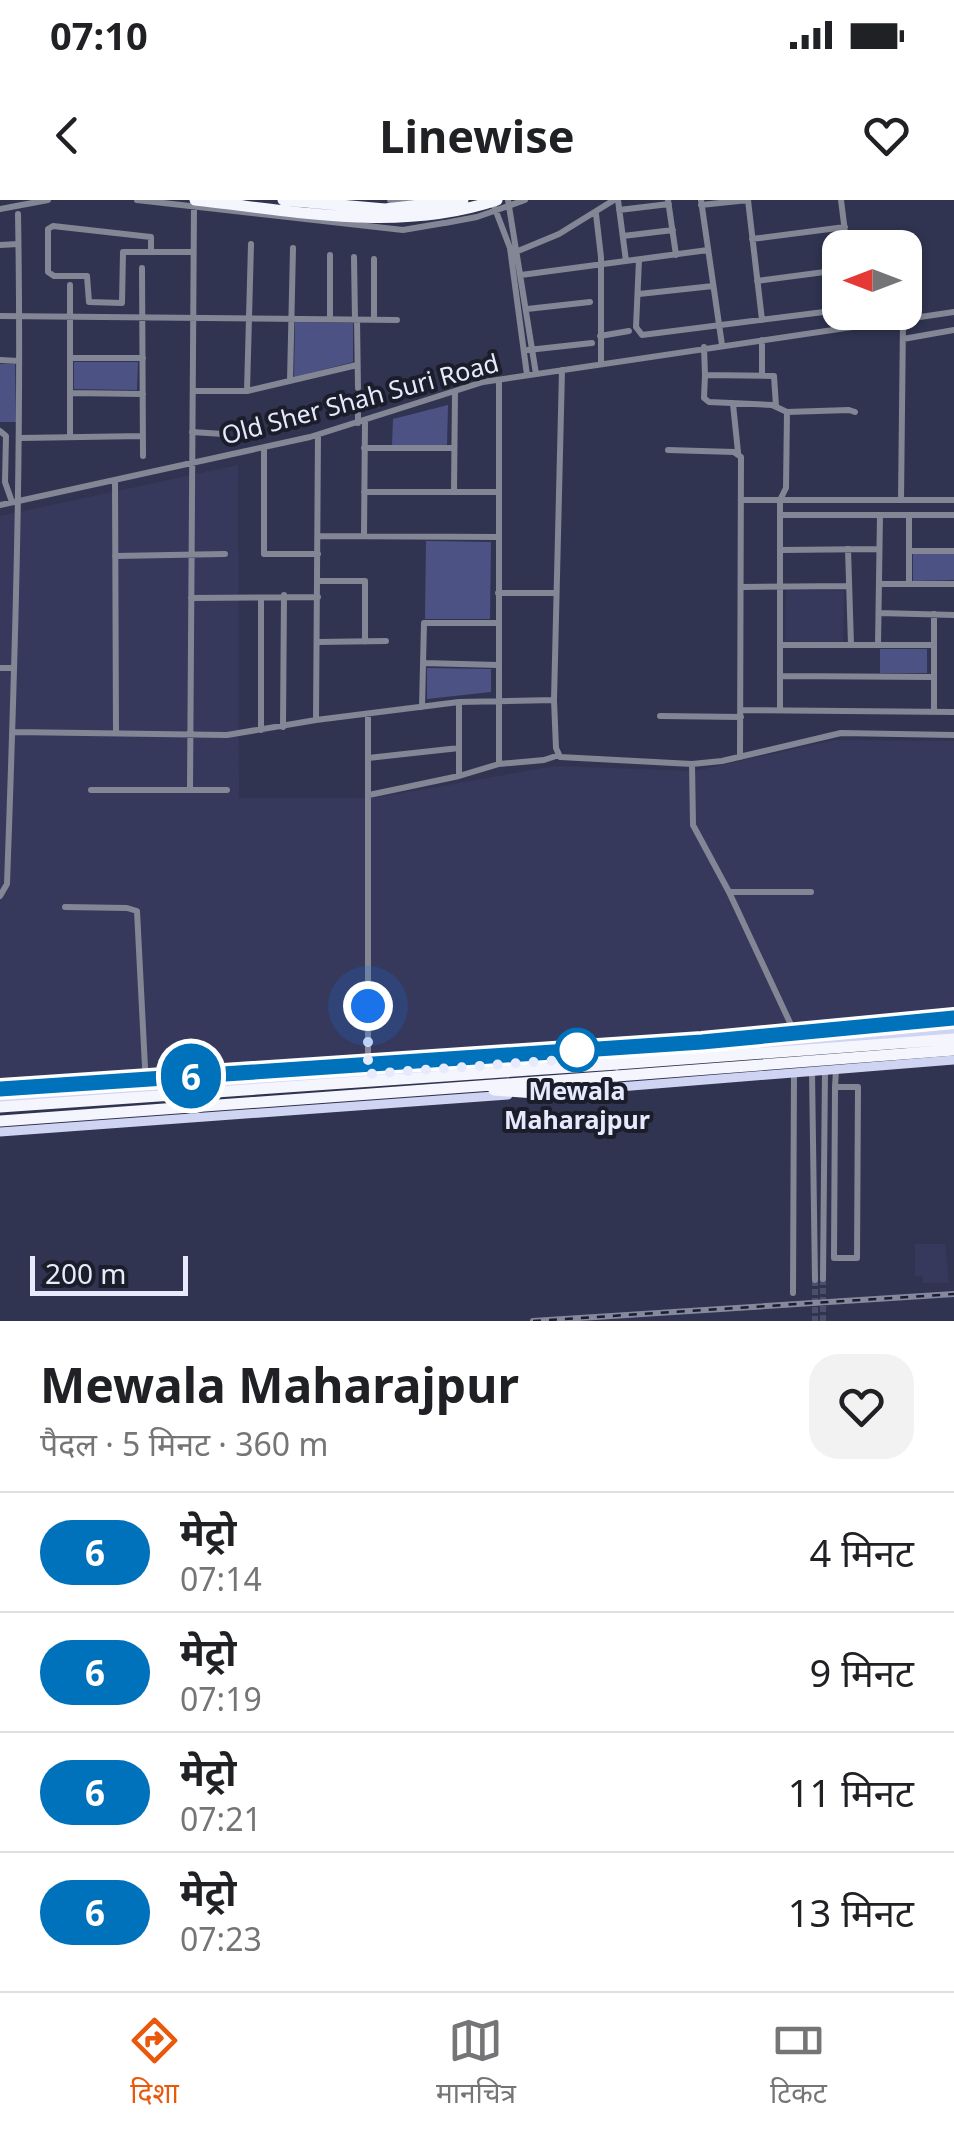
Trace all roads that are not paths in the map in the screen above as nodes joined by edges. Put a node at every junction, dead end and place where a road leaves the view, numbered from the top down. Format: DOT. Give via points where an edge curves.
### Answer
graph roads {
  1 [pos="48,200"];
  2 [pos="138,200"];
  3 [pos="146,200"];
  4 [pos="283,200"];
  5 [pos="390,200"];
  6 [pos="404,200"];
  7 [pos="412,200"];
  8 [pos="434,200"];
  9 [pos="463,200"];
  10 [pos="525,200"];
  11 [pos="616,200"];
  12 [pos="748,200"];
  13 [pos="841,200"];
  14 [pos="668,202"];
  15 [pos="195,203"];
  16 [pos="510,203"];
  17 [pos="701,203"];
  18 [pos="495,204"];
  19 [pos="0,209"];
  20 [pos="620,210"];
  21 [pos="18,214"];
  22 [pos="596,214"];
  23 [pos="444,223"];
  24 [pos="845,227"];
  25 [pos="673,230"];
  26 [pos="845,230"];
  27 [pos="623,236"];
  28 [pos="752,239"];
  29 [pos="18,244"];
  30 [pos="251,244"];
  31 [pos="0,245"];
  32 [pos="293,248"];
  33 [pos="708,250"];
  34 [pos="518,251"];
  35 [pos="152,252"];
  36 [pos="193,252"];
  37 [pos="676,254"];
  38 [pos="330,255"];
  39 [pos="354,257"];
  40 [pos="374,259"];
  41 [pos="639,260"];
  42 [pos="626,261"];
  43 [pos="601,265"];
  44 [pos="142,268"];
  45 [pos="822,272"];
  46 [pos="521,275"];
  47 [pos="757,281"];
  48 [pos="70,285"];
  49 [pos="713,286"];
  50 [pos="639,294"];
  51 [pos="590,302"];
  52 [pos="523,310"];
  53 [pos="822,312"];
  54 [pos="954,312"];
  55 [pos="70,315"];
  56 [pos="0,316"];
  57 [pos="19,316"];
  58 [pos="143,316"];
  59 [pos="193,317"];
  60 [pos="922,317"];
  61 [pos="250,318"];
  62 [pos="291,318"];
  63 [pos="330,319"];
  64 [pos="356,319"];
  65 [pos="374,320"];
  66 [pos="397,320"];
  67 [pos="762,320"];
  68 [pos="719,327"];
  69 [pos="836,330"];
  70 [pos="903,330"];
  71 [pos="954,330"];
  72 [pos="628,332"];
  73 [pos="600,336"];
  74 [pos="903,339"];
  75 [pos="762,340"];
  76 [pos="592,343"];
  77 [pos="722,345"];
  78 [pos="704,347"];
  79 [pos="528,350"];
  80 [pos="70,358"];
  81 [pos="143,358"];
  82 [pos="0,360"];
  83 [pos="19,361"];
  84 [pos="601,364"];
  85 [pos="358,365"];
  86 [pos="562,370"];
  87 [pos="531,374"];
  88 [pos="762,375"];
  89 [pos="705,376"];
  90 [pos="499,380"];
  91 [pos="290,381"];
  92 [pos="358,388"];
  93 [pos="193,391"];
  94 [pos="248,391"];
  95 [pos="455,391"];
  96 [pos="70,392"];
  97 [pos="143,394"];
  98 [pos="358,402"];
  99 [pos="732,404"];
  100 [pos="776,406"];
  101 [pos="787,412"];
  102 [pos="854,412"];
  103 [pos="361,422"];
  104 [pos="0,430"];
  105 [pos="192,432"];
  106 [pos="20,433"];
  107 [pos="223,434"];
  108 [pos="318,435"];
  109 [pos="70,436"];
  110 [pos="143,436"];
  111 [pos="264,448"];
  112 [pos="364,448"];
  113 [pos="454,448"];
  114 [pos="668,450"];
  115 [pos="738,452"];
  116 [pos="144,456"];
  117 [pos="192,464"];
  118 [pos="3,482"];
  119 [pos="115,482"];
  120 [pos="364,492"];
  121 [pos="454,492"];
  122 [pos="499,492"];
  123 [pos="742,500"];
  124 [pos="780,500"];
  125 [pos="901,500"];
  126 [pos="954,500"];
  127 [pos="14,502"];
  128 [pos="0,504"];
  129 [pos="780,515"];
  130 [pos="880,515"];
  131 [pos="909,515"];
  132 [pos="954,515"];
  133 [pos="318,536"];
  134 [pos="364,536"];
  135 [pos="498,536"];
  136 [pos="880,549"];
  137 [pos="780,550"];
  138 [pos="848,550"];
  139 [pos="909,551"];
  140 [pos="954,551"];
  141 [pos="226,554"];
  142 [pos="318,554"];
  143 [pos="191,555"];
  144 [pos="115,556"];
  145 [pos="318,581"];
  146 [pos="879,584"];
  147 [pos="909,584"];
  148 [pos="954,584"];
  149 [pos="849,586"];
  150 [pos="780,587"];
  151 [pos="742,588"];
  152 [pos="498,592"];
  153 [pos="556,593"];
  154 [pos="284,596"];
  155 [pos="318,597"];
  156 [pos="191,598"];
  157 [pos="261,598"];
  158 [pos="879,613"];
  159 [pos="934,614"];
  160 [pos="954,614"];
  161 [pos="498,623"];
  162 [pos="386,641"];
  163 [pos="318,642"];
  164 [pos="365,642"];
  165 [pos="780,645"];
  166 [pos="851,645"];
  167 [pos="878,645"];
  168 [pos="934,645"];
  169 [pos="423,663"];
  170 [pos="498,665"];
  171 [pos="0,668"];
  172 [pos="14,668"];
  173 [pos="780,676"];
  174 [pos="934,678"];
  175 [pos="554,700"];
  176 [pos="498,701"];
  177 [pos="459,702"];
  178 [pos="422,706"];
  179 [pos="780,710"];
  180 [pos="934,712"];
  181 [pos="954,712"];
  182 [pos="368,714"];
  183 [pos="741,714"];
  184 [pos="660,716"];
  185 [pos="316,720"];
  186 [pos="283,727"];
  187 [pos="261,730"];
  188 [pos="12,732"];
  189 [pos="116,732"];
  190 [pos="190,734"];
  191 [pos="954,735"];
  192 [pos="459,748"];
  193 [pos="559,755"];
  194 [pos="740,757"];
  195 [pos="368,758"];
  196 [pos="498,764"];
  197 [pos="692,764"];
  198 [pos="459,776"];
  199 [pos="92,790"];
  200 [pos="190,790"];
  201 [pos="227,790"];
  202 [pos="368,795"];
  203 [pos="730,892"];
  204 [pos="811,892"];
  205 [pos="0,896"];
  206 [pos="64,907"];
  207 [pos="954,1031"];
  208 [pos="884,1036"];
  209 [pos="954,1039"];
  210 [pos="800,1043"];
  211 [pos="954,1050"];
  212 [pos="954,1060"];
  213 [pos="886,1065"];
  214 [pos="617,1070"];
  215 [pos="830,1070"];
  216 [pos="794,1072"];
  217 [pos="812,1072"];
  218 [pos="368,1074"];
  219 [pos="287,1078"];
  220 [pos="466,1086"];
  221 [pos="146,1087"];
  222 [pos="835,1087"];
  223 [pos="226,1090"];
  224 [pos="535,1094"];
  225 [pos="0,1098"];
  226 [pos="0,1108"];
  227 [pos="0,1121"];
  228 [pos="0,1132"];
  229 [pos="793,1293"];
  1 -- 19 [label="street"];
  2 -- 3 [label="street"];
  3 -- 15 [label="street"];
  4 -- 9 [label="highway, bridge" via="385,209"];
  5 -- 6 [label="street"];
  6 -- 7 [label="street"];
  8 -- 23 [label="street"];
  10 -- 16 [label="street"];
  11 -- 20 [label="street"];
  11 -- 22 [label="street"];
  12 -- 17 [label="street"];
  12 -- 28 [label="street"];
  13 -- 24 [label="street"];
  14 -- 20 [label="street"];
  14 -- 25 [label="street"];
  15 -- 18 [label="highway, bridge" via="390,220"];
  15 -- 23 [label="street" via="403,230"];
  15 -- 36 [label="street"];
  16 -- 18 [label="street"];
  16 -- 34 [label="street"];
  17 -- 33 [label="street"];
  18 -- 23 [label="street"];
  18 -- 52 [label="street"];
  20 -- 27 [label="street"];
  21 -- 29 [label="street"];
  22 -- 34 [label="street"];
  22 -- 43 [label="street"];
  24 -- 26 [label="street"];
  24 -- 28 [label="street"];
  25 -- 27 [label="street"];
  25 -- 37 [label="street"];
  27 -- 42 [label="street"];
  28 -- 47 [label="street"];
  29 -- 31 [label="street"];
  29 -- 57 [label="street"];
  30 -- 61 [label="street"];
  32 -- 62 [label="street"];
  33 -- 37 [label="street"];
  33 -- 49 [label="street"];
  34 -- 46 [label="street"];
  35 -- 35 [label="street" via="123,252 122,302 89,302 87,276 48,272 48,229 151,236"];
  35 -- 36 [label="street"];
  36 -- 59 [label="street"];
  37 -- 41 [label="street"];
  38 -- 63 [label="street"];
  39 -- 64 [label="street"];
  40 -- 65 [label="street"];
  41 -- 42 [label="street"];
  41 -- 50 [label="street"];
  42 -- 43 [label="street"];
  43 -- 46 [label="street"];
  43 -- 73 [label="street"];
  44 -- 58 [label="street"];
  45 -- 47 [label="street"];
  46 -- 52 [label="street"];
  47 -- 67 [label="street"];
  48 -- 55 [label="street"];
  49 -- 50 [label="street"];
  49 -- 68 [label="street"];
  50 -- 68 [label="street" via="636,327 642,335"];
  51 -- 52 [label="street"];
  52 -- 79 [label="street"];
  53 -- 67 [label="street"];
  54 -- 60 [label="street, Old Sher Shah Suri Road"];
  55 -- 57 [label="street"];
  55 -- 58 [label="street"];
  55 -- 80 [label="street"];
  56 -- 57 [label="street"];
  57 -- 83 [label="street"];
  58 -- 59 [label="street"];
  58 -- 81 [label="street"];
  59 -- 61 [label="street"];
  59 -- 93 [label="street"];
  61 -- 62 [label="street"];
  61 -- 94 [label="street"];
  62 -- 63 [label="street"];
  62 -- 91 [label="street"];
  63 -- 64 [label="street"];
  64 -- 65 [label="street"];
  64 -- 85 [label="street"];
  65 -- 66 [label="street"];
  67 -- 68 [label="street"];
  68 -- 77 [label="street"];
  69 -- 75 [label="street, Old Sher Shah Suri Road"];
  70 -- 74 [label="street"];
  71 -- 74 [label="street"];
  72 -- 73 [label="street"];
  73 -- 84 [label="street"];
  74 -- 125 [label="street"];
  75 -- 77 [label="street, Old Sher Shah Suri Road"];
  75 -- 88 [label="street"];
  76 -- 79 [label="street"];
  77 -- 78 [label="street, Old Sher Shah Suri Road"];
  78 -- 84 [label="street, Old Sher Shah Suri Road"];
  78 -- 89 [label="street"];
  79 -- 87 [label="street"];
  80 -- 81 [label="street"];
  80 -- 96 [label="street"];
  81 -- 97 [label="street"];
  82 -- 83 [label="street"];
  83 -- 106 [label="street"];
  84 -- 86 [label="street, Old Sher Shah Suri Road"];
  85 -- 91 [label="street"];
  85 -- 92 [label="street"];
  86 -- 87 [label="street, Old Sher Shah Suri Road"];
  86 -- 153 [label="street"];
  87 -- 90 [label="street, Old Sher Shah Suri Road"];
  88 -- 89 [label="street"];
  88 -- 100 [label="street" via="776,380"];
  89 -- 99 [label="street" via="705,401"];
  90 -- 95 [label="street, Old Sher Shah Suri Road"];
  90 -- 122 [label="street"];
  91 -- 94 [label="street"];
  93 -- 94 [label="street"];
  93 -- 105 [label="street"];
  95 -- 103 [label="street, Old Sher Shah Suri Road"];
  95 -- 113 [label="street"];
  96 -- 97 [label="street"];
  96 -- 109 [label="street"];
  97 -- 110 [label="street"];
  98 -- 103 [label="street"];
  99 -- 100 [label="street"];
  99 -- 115 [label="street"];
  100 -- 101 [label="street"];
  101 -- 102 [label="street"];
  101 -- 124 [label="street" via="786,488"];
  103 -- 108 [label="street, Old Sher Shah Suri Road"];
  103 -- 112 [label="street"];
  104 -- 106 [label="street"];
  104 -- 118 [label="street" via="6,436"];
  105 -- 107 [label="street"];
  105 -- 117 [label="street"];
  106 -- 109 [label="street"];
  106 -- 127 [label="street"];
  108 -- 111 [label="street, Old Sher Shah Suri Road"];
  108 -- 133 [label="street"];
  109 -- 110 [label="street"];
  110 -- 116 [label="street"];
  111 -- 117 [label="street, Old Sher Shah Suri Road"];
  111 -- 142 [label="street" via="264,554"];
  112 -- 113 [label="street"];
  112 -- 120 [label="street"];
  113 -- 121 [label="street"];
  114 -- 115 [label="street"];
  115 -- 123 [label="street"];
  117 -- 119 [label="street, Old Sher Shah Suri Road"];
  117 -- 143 [label="street"];
  118 -- 127 [label="street"];
  119 -- 127 [label="street, Old Sher Shah Suri Road"];
  119 -- 144 [label="street"];
  120 -- 121 [label="street"];
  120 -- 134 [label="street"];
  121 -- 122 [label="street"];
  122 -- 135 [label="street"];
  123 -- 124 [label="street"];
  123 -- 151 [label="street"];
  124 -- 125 [label="street"];
  124 -- 129 [label="street"];
  125 -- 126 [label="street"];
  127 -- 128 [label="street, Old Sher Shah Suri Road"];
  127 -- 172 [label="street"];
  129 -- 130 [label="street"];
  129 -- 137 [label="street"];
  130 -- 131 [label="street"];
  130 -- 136 [label="street"];
  131 -- 132 [label="street"];
  131 -- 139 [label="street"];
  133 -- 134 [label="street"];
  133 -- 142 [label="street"];
  134 -- 135 [label="street"];
  135 -- 152 [label="street"];
  136 -- 138 [label="street"];
  136 -- 146 [label="street"];
  137 -- 138 [label="street"];
  137 -- 150 [label="street"];
  138 -- 149 [label="street"];
  139 -- 140 [label="street"];
  139 -- 147 [label="street"];
  141 -- 143 [label="street"];
  142 -- 145 [label="street"];
  143 -- 144 [label="street"];
  143 -- 156 [label="street"];
  144 -- 189 [label="street"];
  145 -- 155 [label="street"];
  145 -- 164 [label="street" via="365,581"];
  146 -- 147 [label="street"];
  146 -- 158 [label="street"];
  147 -- 148 [label="street"];
  149 -- 150 [label="street"];
  149 -- 166 [label="street"];
  150 -- 151 [label="street"];
  150 -- 165 [label="street"];
  151 -- 183 [label="street"];
  152 -- 153 [label="street"];
  152 -- 161 [label="street"];
  153 -- 175 [label="street"];
  154 -- 155 [label="street"];
  154 -- 157 [label="street"];
  154 -- 186 [label="street"];
  155 -- 163 [label="street"];
  156 -- 157 [label="street"];
  156 -- 190 [label="street"];
  157 -- 187 [label="street"];
  158 -- 159 [label="street"];
  158 -- 167 [label="street"];
  159 -- 160 [label="street"];
  159 -- 168 [label="street"];
  161 -- 169 [label="street" via="424,623"];
  161 -- 170 [label="street"];
  162 -- 164 [label="street"];
  163 -- 164 [label="street"];
  163 -- 185 [label="street"];
  165 -- 166 [label="street"];
  165 -- 173 [label="street"];
  166 -- 167 [label="street"];
  167 -- 168 [label="street"];
  168 -- 174 [label="street"];
  169 -- 170 [label="street"];
  169 -- 178 [label="street"];
  170 -- 176 [label="street"];
  171 -- 172 [label="street"];
  172 -- 188 [label="street"];
  173 -- 174 [label="street"];
  173 -- 179 [label="street"];
  174 -- 180 [label="street"];
  175 -- 176 [label="street"];
  175 -- 193 [label="street"];
  176 -- 177 [label="street"];
  176 -- 196 [label="street"];
  177 -- 178 [label="street"];
  177 -- 192 [label="street"];
  178 -- 182 [label="street"];
  179 -- 180 [label="street"];
  179 -- 183 [label="street"];
  180 -- 181 [label="street"];
  182 -- 185 [label="street"];
  182 -- 195 [label="street"];
  183 -- 184 [label="street"];
  183 -- 194 [label="street"];
  185 -- 186 [label="street"];
  186 -- 187 [label="street"];
  187 -- 190 [label="street"];
  188 -- 189 [label="street"];
  188 -- 205 [label="street" via="7,884"];
  189 -- 190 [label="street"];
  190 -- 200 [label="street"];
  191 -- 194 [label="street" via="831,734"];
  192 -- 195 [label="street"];
  192 -- 198 [label="street"];
  193 -- 196 [label="street"];
  193 -- 197 [label="street"];
  194 -- 197 [label="street"];
  195 -- 202 [label="street"];
  196 -- 198 [label="street"];
  197 -- 203 [label="street" via="693,825"];
  198 -- 202 [label="street"];
  199 -- 200 [label="street"];
  200 -- 201 [label="street"];
  202 -- 218 [label="street"];
  203 -- 204 [label="street"];
  203 -- 210 [label="street"];
  206 -- 221 [label="street" via="137,911"];
  207 -- 208 [label="main road"];
  208 -- 210 [label="main road"];
  208 -- 213 [label="main road"];
  209 -- 214 [label="highway, bridge"];
  210 -- 218 [label="main road"];
  211 -- 214 [label="highway, bridge"];
  212 -- 213 [label="main road"];
  213 -- 215 [label="main road"];
  214 -- 220 [label="highway"];
  214 -- 223 [label="highway"];
  215 -- 217 [label="main road"];
  215 -- 217 [label="street" via="819,1280"];
  215 -- 222 [label="street"];
  216 -- 217 [label="main road"];
  216 -- 224 [label="main road"];
  216 -- 229 [label="street"];
  218 -- 219 [label="main road"];
  219 -- 221 [label="main road"];
  219 -- 223 [label="highway"];
  220 -- 224 [label="highway"];
  220 -- 227 [label="highway"];
  221 -- 225 [label="main road"];
  222 -- 222 [label="street" via="858,1087 856,1258 834,1258"];
  223 -- 226 [label="highway"];
  224 -- 228 [label="main road"];
}
